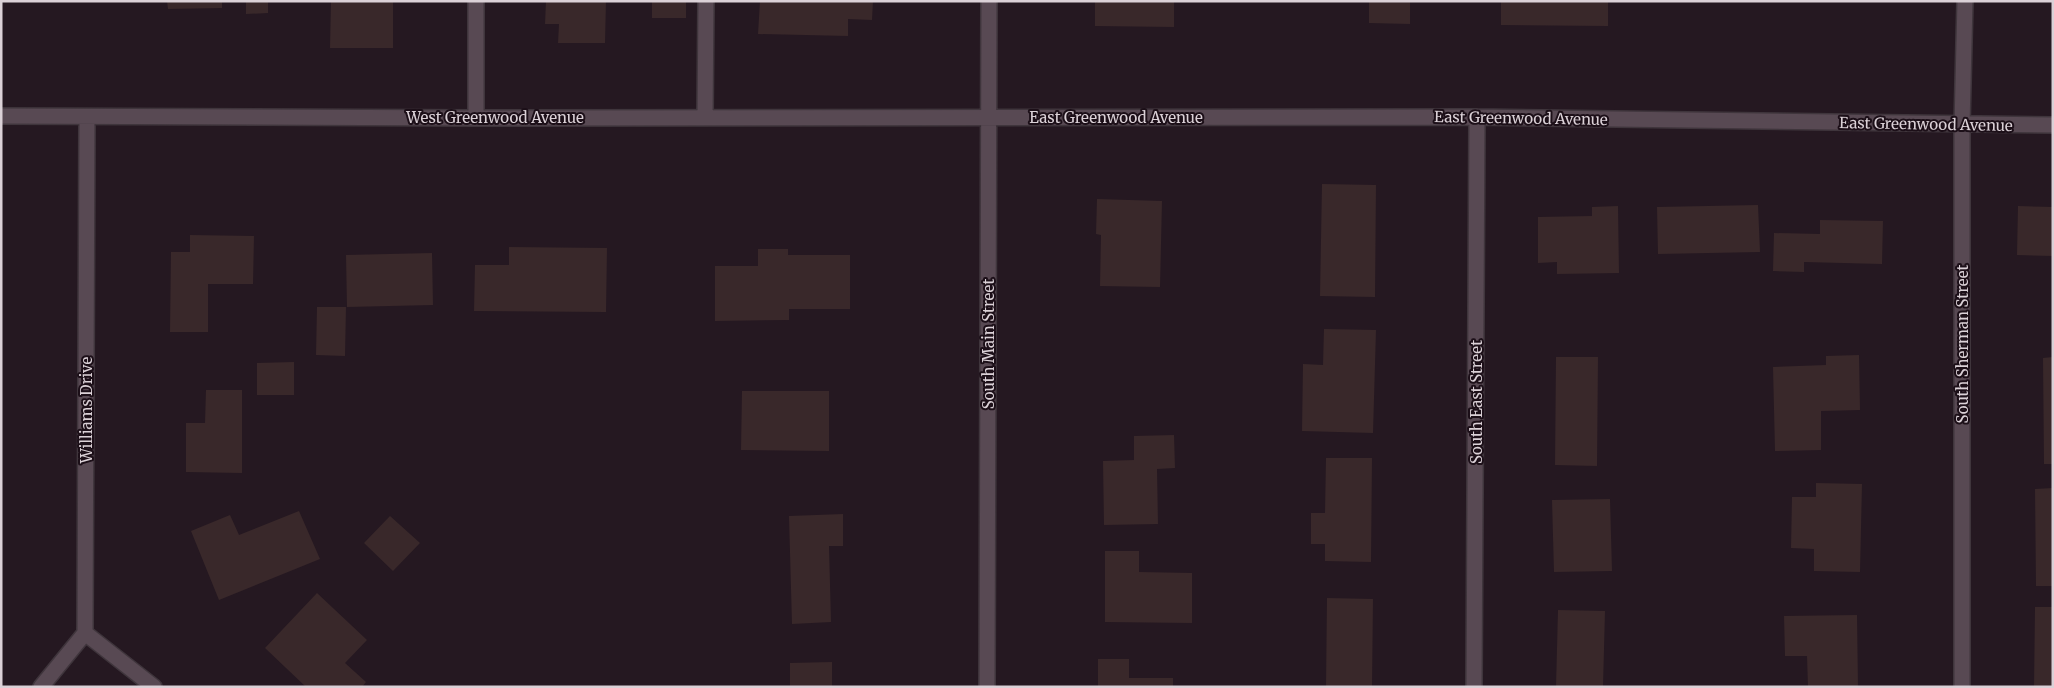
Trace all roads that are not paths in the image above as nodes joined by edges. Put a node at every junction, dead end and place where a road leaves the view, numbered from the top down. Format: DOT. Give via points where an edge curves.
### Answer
graph roads {
  1 [pos="476,1"];
  2 [pos="706,1"];
  3 [pos="989,1"];
  4 [pos="1965,1"];
  5 [pos="1,116"];
  6 [pos="87,117"];
  7 [pos="705,117"];
  8 [pos="988,117"];
  9 [pos="1477,117"];
  10 [pos="476,118"];
  11 [pos="1962,125"];
  12 [pos="2053,125"];
  13 [pos="86,634"];
  14 [pos="41,687"];
  15 [pos="154,687"];
  16 [pos="987,687"];
  17 [pos="1474,687"];
  18 [pos="1962,687"];
  1 -- 10 [label="street"];
  2 -- 7 [label="street"];
  3 -- 8 [label="street, South Main Street"];
  4 -- 11 [label="street, South Sherman Street"];
  5 -- 6 [label="street, West Greenwood Avenue"];
  6 -- 10 [label="street, West Greenwood Avenue"];
  6 -- 13 [label="street, Williams Drive"];
  7 -- 8 [label="street, West Greenwood Avenue"];
  7 -- 10 [label="street, West Greenwood Avenue"];
  8 -- 9 [label="street, East Greenwood Avenue"];
  8 -- 16 [label="street, South Main Street"];
  9 -- 11 [label="street, East Greenwood Avenue"];
  9 -- 17 [label="street, South East Street"];
  11 -- 12 [label="street, East Greenwood Avenue"];
  11 -- 18 [label="street, South Sherman Street"];
  13 -- 14 [label="street"];
  13 -- 15 [label="street"];
}
